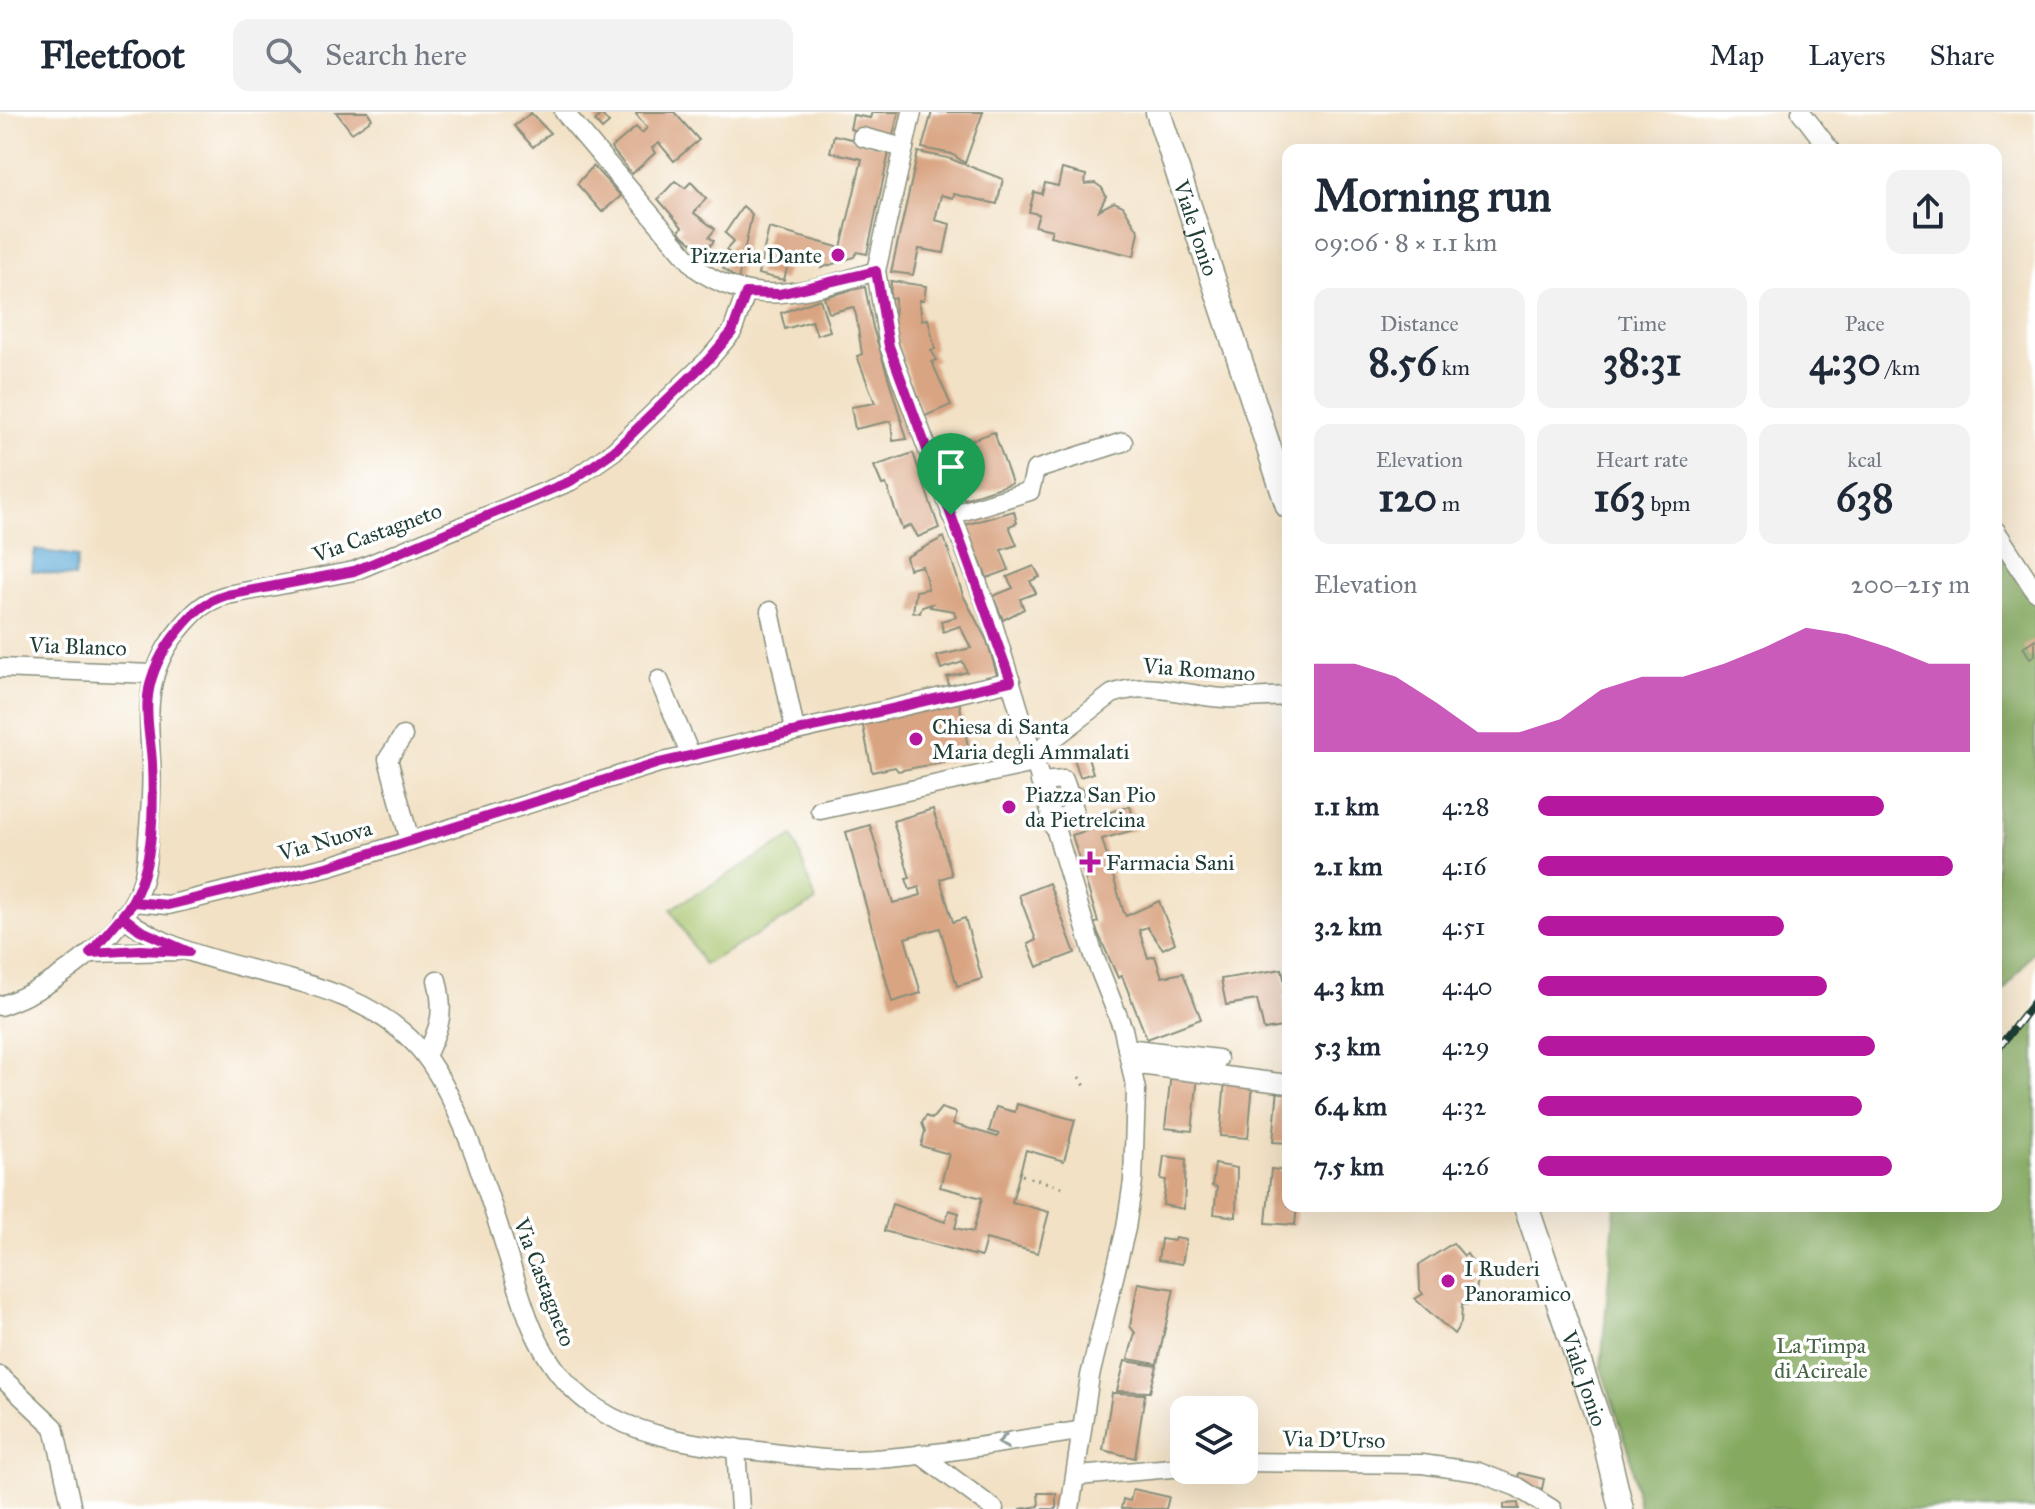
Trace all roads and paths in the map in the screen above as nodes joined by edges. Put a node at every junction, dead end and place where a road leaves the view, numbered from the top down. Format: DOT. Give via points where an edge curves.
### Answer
graph roads {
  1 [pos="564,112"];
  2 [pos="912,112"];
  3 [pos="1149,112"];
  4 [pos="1158,112"];
  5 [pos="1801,112"];
  6 [pos="862,137"];
  7 [pos="1825,144"];
  8 [pos="904,148"];
  9 [pos="876,271"];
  10 [pos="746,293"];
  11 [pos="1236,347"];
  12 [pos="1123,442"];
  13 [pos="1282,488"];
  14 [pos="951,515"];
  15 [pos="2002,540"];
  16 [pos="2035,591"];
  17 [pos="770,611"];
  18 [pos="0,668"];
  19 [pos="153,674"];
  20 [pos="659,680"];
  21 [pos="1011,681"];
  22 [pos="1282,696"];
  23 [pos="795,730"];
  24 [pos="403,736"];
  25 [pos="690,754"];
  26 [pos="1033,759"];
  27 [pos="820,810"];
  28 [pos="410,841"];
  29 [pos="128,909"];
  30 [pos="189,952"];
  31 [pos="90,953"];
  32 [pos="437,980"];
  33 [pos="0,1006"];
  34 [pos="426,1056"];
  35 [pos="1129,1056"];
  36 [pos="1218,1059"];
  37 [pos="1079,1077"];
  38 [pos="1282,1083"];
  39 [pos="1087,1089"];
  40 [pos="1022,1175"];
  41 [pos="1065,1188"];
  42 [pos="1528,1212"];
  43 [pos="0,1376"];
  44 [pos="1080,1431"];
  45 [pos="736,1448"];
  46 [pos="920,1454"];
  47 [pos="1258,1462"];
  48 [pos="1170,1468"];
  49 [pos="1078,1476"];
  50 [pos="72,1509"];
  51 [pos="740,1509"];
  52 [pos="994,1509"];
  53 [pos="1070,1509"];
  54 [pos="1552,1509"];
  55 [pos="1621,1509"];
  1 -- 10 [label="street" via="696,268 717,284"];
  2 -- 8 [label="street"];
  3 -- 11 [label="main road, Viale Jonio"];
  4 -- 11 [label="main road, Viale Jonio"];
  5 -- 7 [label="street"];
  6 -- 8 [label="street"];
  8 -- 9 [label="street"];
  9 -- 10 [label="street" via="779,294"];
  9 -- 14 [label="street" via="889,346"];
  10 -- 19 [label="street, Via Castagneto" via="732,332 709,359 614,451 571,481 354,571 209,600 175,634"];
  11 -- 13 [label="main road, Viale Jonio"];
  12 -- 14 [label="street" via="1035,470 1030,491"];
  14 -- 21 [label="street"];
  15 -- 16 [label="street"];
  17 -- 23 [label="street"];
  18 -- 19 [label="street, Via Blanco"];
  19 -- 29 [label="street, Via Castagneto" via="148,695 152,763 147,853 142,885"];
  20 -- 25 [label="street"];
  21 -- 23 [label="street, Via Nuova"];
  21 -- 26 [label="street"];
  22 -- 26 [label="street, Via Romano" via="1224,698 1145,686 1127,689 1112,694"];
  23 -- 25 [label="street, Via Nuova"];
  24 -- 28 [label="street" via="388,759"];
  25 -- 28 [label="street, Via Nuova"];
  26 -- 27 [label="street"];
  26 -- 35 [label="street"];
  28 -- 29 [label="street, Via Nuova" via="330,866 168,905"];
  29 -- 30 [label="street" via="140,930"];
  29 -- 31 [label="street"];
  30 -- 31 [label="street"];
  30 -- 34 [label="street, Via Castagneto" via="343,995 395,1025"];
  31 -- 33 [label="street" via="60,976"];
  32 -- 34 [label="street" via="443,1006"];
  34 -- 45 [label="street, Via Castagneto" via="463,1129 531,1325 546,1358 567,1385 620,1424 684,1443"];
  35 -- 36 [label="street"];
  35 -- 38 [label="street"];
  35 -- 44 [label="street" via="1136,1090 1133,1181"];
  37 -- 39 [label="path"];
  40 -- 41 [label="path"];
  42 -- 55 [label="main road, Viale Jonio" via="1603,1433"];
  43 -- 50 [label="street" via="54,1427"];
  44 -- 46 [label="street, Via Castagneto, one-way"];
  44 -- 49 [label="street"];
  45 -- 46 [label="street, Via Castagneto" via="851,1460"];
  45 -- 51 [label="street"];
  46 -- 52 [label="street"];
  47 -- 54 [label="street, Via D'Urso" via="1422,1464 1493,1475"];
  48 -- 49 [label="street"];
  49 -- 53 [label="street"];
}
